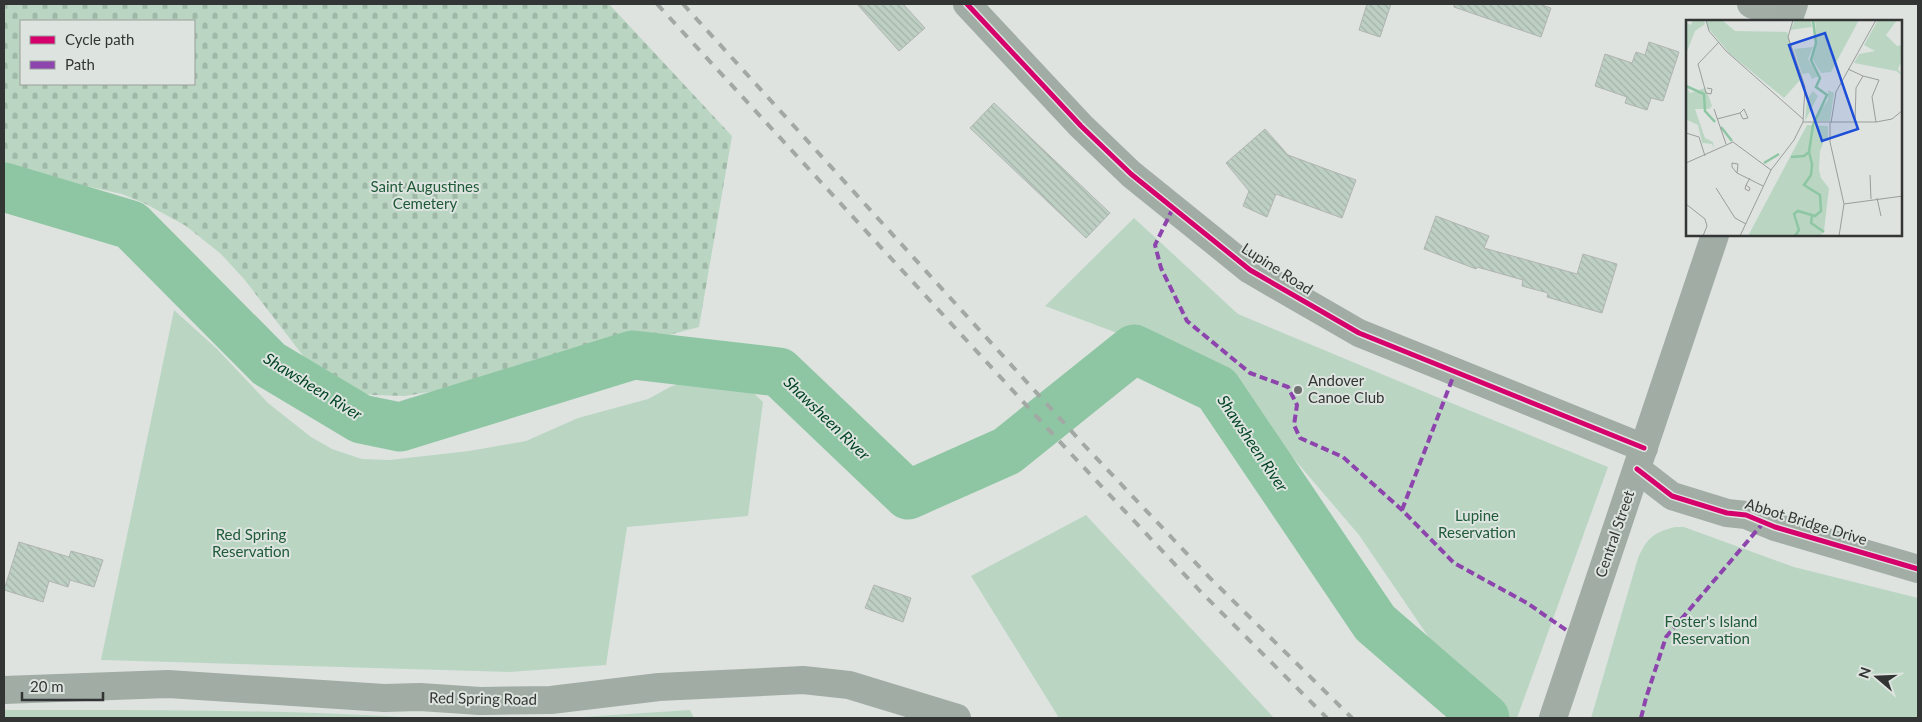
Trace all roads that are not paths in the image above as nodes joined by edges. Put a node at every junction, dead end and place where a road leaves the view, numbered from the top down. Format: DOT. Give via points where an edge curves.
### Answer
graph roads {
  1 [pos="968,4"];
  2 [pos="1751,4"];
  3 [pos="1791,14"];
  4 [pos="1715,236"];
  5 [pos="1640,459"];
  6 [pos="1918,569"];
  7 [pos="4,690"];
  8 [pos="957,718"];
  9 [pos="1553,718"];
  1 -- 5 [label="main road, Lupine Road" via="1081,126 1131,174 1250,270 1359,334"];
  2 -- 3 [label="street"];
  4 -- 5 [label="main road, Central Street"];
  5 -- 6 [label="street, Abbot Bridge Drive" via="1672,496 1727,513 1746,515"];
  5 -- 9 [label="main road, Central Street"];
  7 -- 8 [label="main road, Red Spring Road" via="168,684 480,701 542,700 659,687 803,680 849,685"];
}
